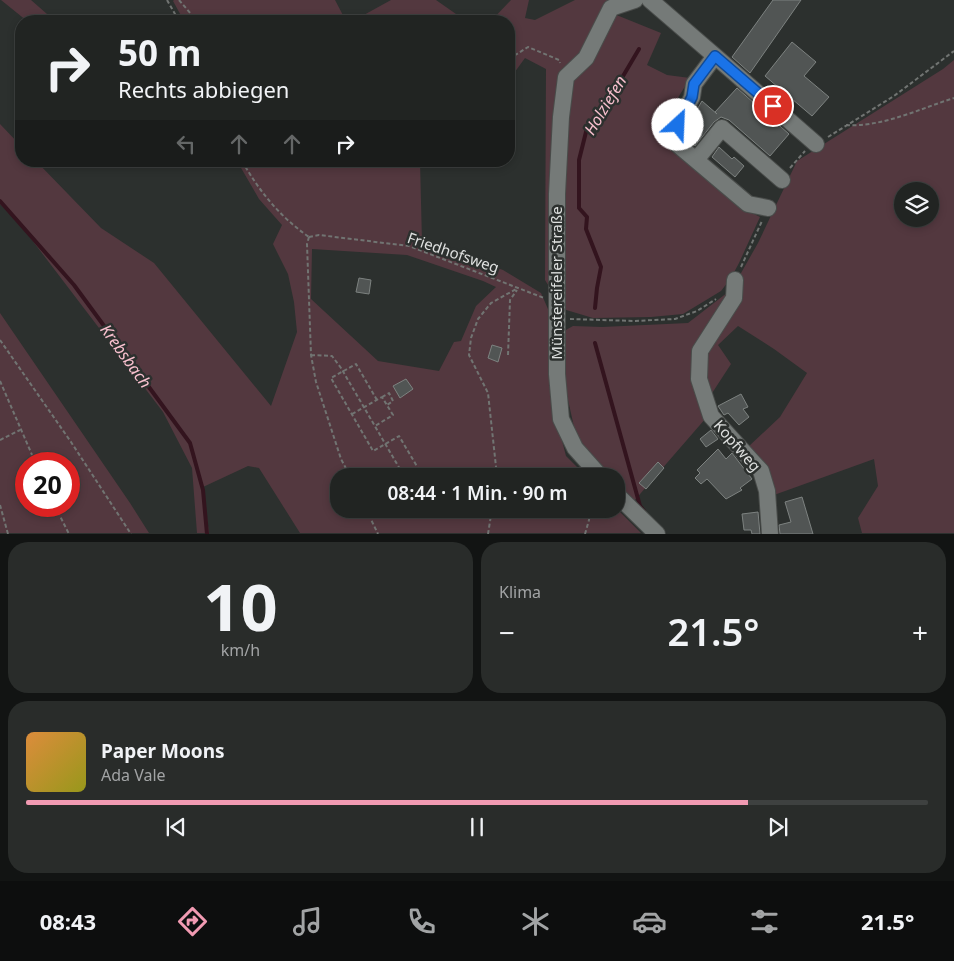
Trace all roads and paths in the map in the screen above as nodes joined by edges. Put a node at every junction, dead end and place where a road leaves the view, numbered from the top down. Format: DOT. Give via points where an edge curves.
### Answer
graph roads {
  1 [pos="167,0"];
  2 [pos="179,0"];
  3 [pos="635,0"];
  4 [pos="650,0"];
  5 [pos="176,15"];
  6 [pos="192,15"];
  7 [pos="515,55"];
  8 [pos="715,56"];
  9 [pos="566,77"];
  10 [pos="954,98"];
  11 [pos="846,125"];
  12 [pos="816,144"];
  13 [pos="696,160"];
  14 [pos="246,167"];
  15 [pos="782,180"];
  16 [pos="768,208"];
  17 [pos="309,237"];
  18 [pos="735,280"];
  19 [pos="518,288"];
  20 [pos="557,302"];
  21 [pos="0,340"];
  22 [pos="311,355"];
  23 [pos="508,355"];
  24 [pos="343,371"];
  25 [pos="0,381"];
  26 [pos="382,397"];
  27 [pos="377,400"];
  28 [pos="387,405"];
  29 [pos="364,407"];
  30 [pos="352,414"];
  31 [pos="375,426"];
  32 [pos="20,429"];
  33 [pos="0,440"];
  34 [pos="385,444"];
  35 [pos="31,452"];
  36 [pos="346,468"];
  37 [pos="399,468"];
  38 [pos="418,468"];
  39 [pos="496,468"];
  40 [pos="593,468"];
  41 [pos="625,503"];
  42 [pos="0,505"];
  43 [pos="60,517"];
  44 [pos="370,518"];
  45 [pos="490,518"];
  46 [pos="589,518"];
  47 [pos="8,534"];
  48 [pos="69,534"];
  49 [pos="131,534"];
  50 [pos="378,534"];
  51 [pos="488,534"];
  52 [pos="585,534"];
  53 [pos="658,534"];
  54 [pos="770,534"];
  1 -- 5 [label="path"];
  2 -- 6 [label="path"];
  3 -- 9 [label="street" via="611,8 586,58"];
  4 -- 8 [label="street"];
  7 -- 9 [label="path" via="528,48 559,60"];
  8 -- 12 [label="street"];
  8 -- 13 [label="street" via="694,84 692,97 671,139"];
  9 -- 20 [label="street, Münstereifeler Straße" via="557,194"];
  10 -- 11 [label="path" via="860,126"];
  13 -- 15 [label="street" via="722,128"];
  13 -- 16 [label="street" via="748,204"];
  14 -- 17 [label="path" via="276,210"];
  17 -- 19 [label="path, Friedhofsweg" via="320,235 409,246"];
  17 -- 22 [label="path"];
  18 -- 54 [label="street, Kopfweg" via="734,298 700,351 699,379 711,416 761,471 768,491"];
  19 -- 20 [label="path, Friedhofsweg"];
  19 -- 23 [label="path" via="510,300"];
  19 -- 39 [label="path" via="491,303 478,319 471,338 469,356 488,394"];
  20 -- 40 [label="street, Münstereifeler Straße" via="561,418 575,448"];
  21 -- 49 [label="path"];
  22 -- 24 [label="path" via="332,356"];
  22 -- 36 [label="path" via="316,382"];
  24 -- 27 [label="path" via="356,364"];
  24 -- 29 [label="path"];
  24 -- 30 [label="path" via="330,378"];
  25 -- 32 [label="path"];
  26 -- 27 [label="path"];
  26 -- 28 [label="path"];
  26 -- 28 [label="path" via="389,393 393,401"];
  27 -- 29 [label="path"];
  28 -- 31 [label="path" via="393,415"];
  29 -- 30 [label="path"];
  29 -- 31 [label="path"];
  30 -- 34 [label="path" via="374,451"];
  31 -- 34 [label="path"];
  32 -- 33 [label="path"];
  32 -- 35 [label="path"];
  34 -- 37 [label="path"];
  34 -- 38 [label="path" via="399,436"];
  41 -- 53 [label="street"];
  42 -- 47 [label="path"];
  43 -- 48 [label="path"];
  44 -- 50 [label="path"];
  45 -- 51 [label="path"];
  46 -- 52 [label="path"];
}
